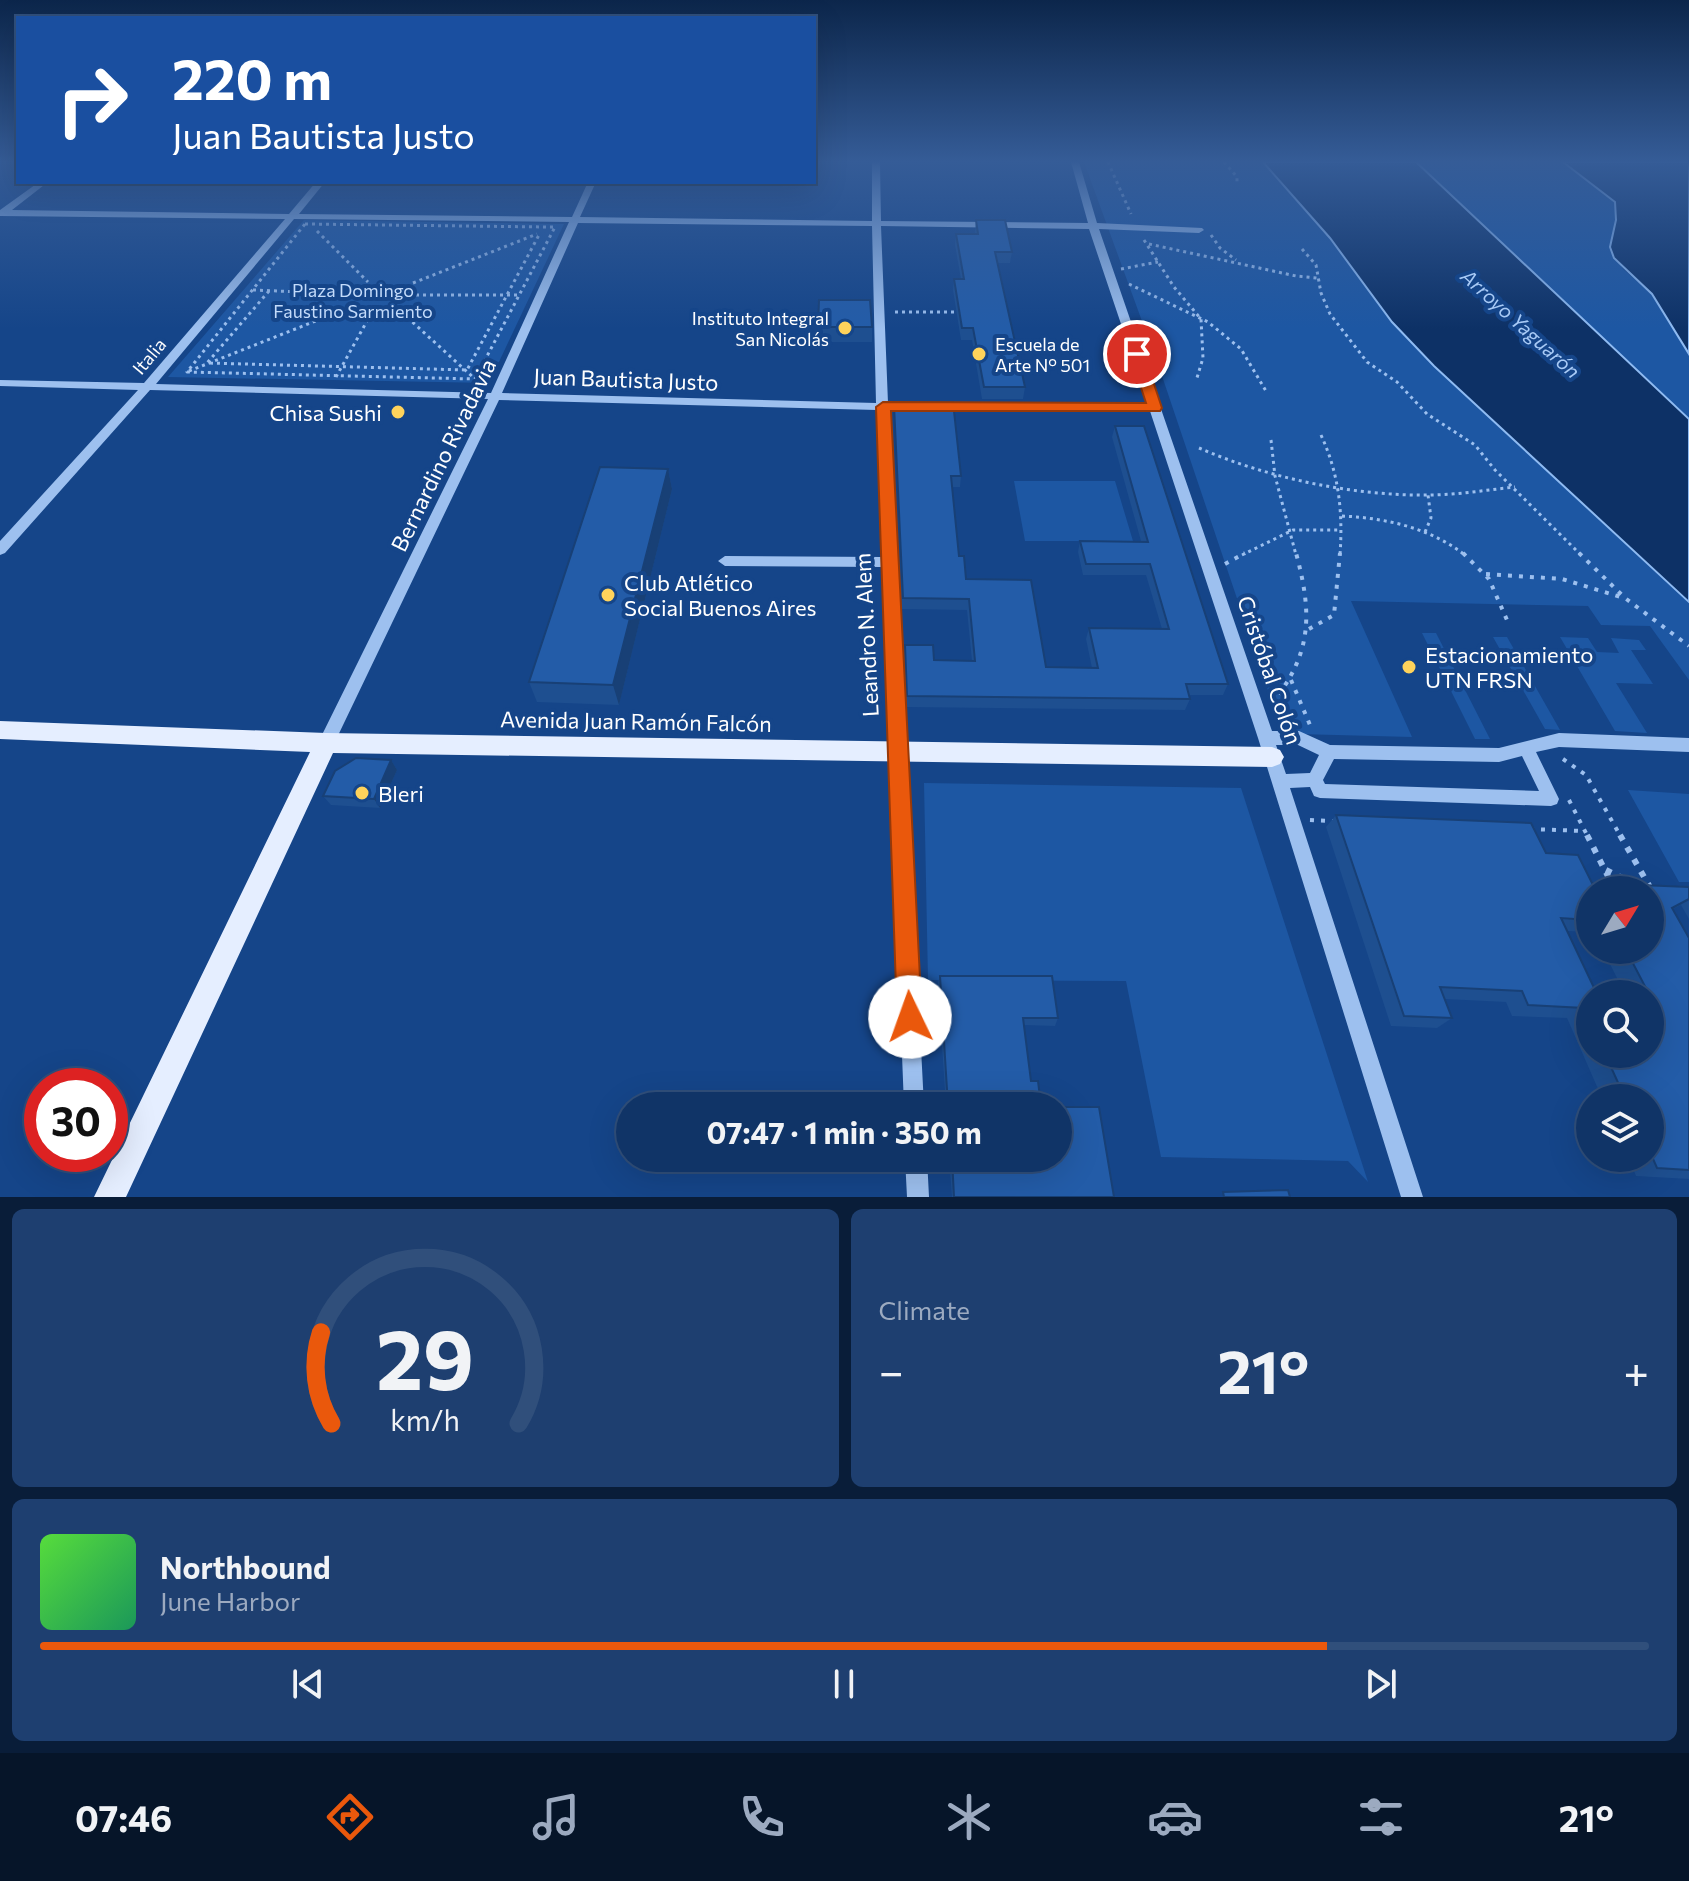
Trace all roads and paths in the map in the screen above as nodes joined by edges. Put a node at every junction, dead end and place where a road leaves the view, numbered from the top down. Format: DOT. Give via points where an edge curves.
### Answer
graph roads {
  1 [pos="288,218"];
  2 [pos="422,218"];
  3 [pos="879,218"];
  4 [pos="1091,218"];
  5 [pos="1133,218"];
  6 [pos="573,220"];
  7 [pos="305,224"];
  8 [pos="879,225"];
  9 [pos="1093,226"];
  10 [pos="555,227"];
  11 [pos="1137,228"];
  12 [pos="1199,230"];
  13 [pos="540,233"];
  14 [pos="1211,234"];
  15 [pos="1146,243"];
  16 [pos="1302,249"];
  17 [pos="1238,261"];
  18 [pos="1158,262"];
  19 [pos="1109,274"];
  20 [pos="1317,278"];
  21 [pos="368,282"];
  22 [pos="413,283"];
  23 [pos="252,290"];
  24 [pos="269,291"];
  25 [pos="351,294"];
  26 [pos="416,295"];
  27 [pos="521,295"];
  28 [pos="507,296"];
  29 [pos="351,307"];
  30 [pos="397,308"];
  31 [pos="372,312"];
  32 [pos="878,312"];
  33 [pos="956,312"];
  34 [pos="1201,319"];
  35 [pos="207,363"];
  36 [pos="343,367"];
  37 [pos="467,370"];
  38 [pos="187,372"];
  39 [pos="336,377"];
  40 [pos="475,379"];
  41 [pos="1196,381"];
  42 [pos="0,383"];
  43 [pos="148,386"];
  44 [pos="1266,391"];
  45 [pos="467,395"];
  46 [pos="495,396"];
  47 [pos="883,407"];
  48 [pos="1155,408"];
  49 [pos="1321,435"];
  50 [pos="1271,440"];
  51 [pos="1199,448"];
  52 [pos="1275,476"];
  53 [pos="1339,487"];
  54 [pos="1515,487"];
  55 [pos="1428,495"];
  56 [pos="1342,516"];
  57 [pos="1289,530"];
  58 [pos="1341,530"];
  59 [pos="1425,532"];
  60 [pos="0,550"];
  61 [pos="725,561"];
  62 [pos="888,562"];
  63 [pos="1210,572"];
  64 [pos="1486,574"];
  65 [pos="1625,598"];
  66 [pos="1507,620"];
  67 [pos="1308,629"];
  68 [pos="1689,646"];
  69 [pos="1291,680"];
  70 [pos="1259,720"];
  71 [pos="0,730"];
  72 [pos="326,743"];
  73 [pos="1689,745"];
  74 [pos="1534,746"];
  75 [pos="1269,748"];
  76 [pos="897,749"];
  77 [pos="1324,750"];
  78 [pos="1315,780"];
  79 [pos="1279,781"];
  80 [pos="1566,794"];
  81 [pos="1292,820"];
  82 [pos="1338,822"];
  83 [pos="1523,829"];
  84 [pos="1584,831"];
  85 [pos="1604,869"];
  86 [pos="1608,876"];
  87 [pos="1618,876"];
  88 [pos="1642,876"];
  89 [pos="913,1092"];
  90 [pos="917,1172"];
  91 [pos="1411,1194"];
  92 [pos="110,1197"];
  93 [pos="918,1197"];
  1 -- 43 [label="street, Italia"];
  2 -- 6 [label="street"];
  3 -- 8 [label="street, Leandro N. Alem"];
  4 -- 9 [label="street, Cristóbal Colón"];
  5 -- 11 [label="path"];
  6 -- 8 [label="street"];
  6 -- 46 [label="street, Bernardino Rivadavia"];
  7 -- 10 [label="path"];
  7 -- 21 [label="path"];
  7 -- 23 [label="path"];
  8 -- 9 [label="street"];
  8 -- 32 [label="street, Leandro N. Alem"];
  9 -- 11 [label="street"];
  9 -- 19 [label="street, Cristóbal Colón"];
  10 -- 13 [label="path"];
  10 -- 27 [label="path"];
  11 -- 12 [label="street"];
  11 -- 15 [label="path"];
  13 -- 22 [label="path"];
  13 -- 28 [label="path"];
  14 -- 17 [label="path"];
  15 -- 17 [label="path"];
  15 -- 18 [label="path"];
  16 -- 20 [label="path" via="1316,265"];
  17 -- 20 [label="path" via="1297,278"];
  18 -- 19 [label="path"];
  18 -- 34 [label="path"];
  19 -- 34 [label="path"];
  19 -- 48 [label="street, Cristóbal Colón"];
  20 -- 54 [label="path" via="1330,314 1367,362 1397,382 1427,414 1475,445"];
  23 -- 24 [label="path"];
  23 -- 38 [label="path"];
  24 -- 25 [label="path"];
  24 -- 35 [label="path"];
  26 -- 28 [label="path"];
  27 -- 28 [label="path"];
  27 -- 40 [label="path"];
  28 -- 37 [label="path"];
  29 -- 35 [label="path"];
  30 -- 37 [label="path"];
  31 -- 36 [label="path"];
  32 -- 33 [label="path"];
  32 -- 47 [label="street, Leandro N. Alem"];
  34 -- 41 [label="path" via="1203,358"];
  34 -- 44 [label="path" via="1241,349"];
  35 -- 36 [label="path"];
  35 -- 38 [label="path"];
  36 -- 37 [label="path"];
  36 -- 39 [label="path"];
  37 -- 40 [label="path"];
  38 -- 39 [label="path"];
  39 -- 40 [label="path"];
  40 -- 45 [label="path"];
  42 -- 43 [label="street, Juan Bautista Justo"];
  43 -- 45 [label="street, Juan Bautista Justo"];
  43 -- 60 [label="street, Italia"];
  45 -- 46 [label="street, Juan Bautista Justo"];
  46 -- 47 [label="street, Juan Bautista Justo"];
  46 -- 72 [label="street, Bernardino Rivadavia"];
  47 -- 48 [label="street, Juan Bautista Justo"];
  47 -- 62 [label="street, Leandro N. Alem"];
  48 -- 63 [label="street, Cristóbal Colón"];
  49 -- 53 [label="path" via="1333,455"];
  50 -- 52 [label="path"];
  51 -- 52 [label="path"];
  52 -- 53 [label="path"];
  52 -- 57 [label="path"];
  53 -- 55 [label="path"];
  53 -- 56 [label="path"];
  54 -- 55 [label="path"];
  54 -- 65 [label="path"];
  55 -- 59 [label="path" via="1431,518"];
  56 -- 58 [label="path"];
  56 -- 59 [label="path" via="1373,516"];
  57 -- 58 [label="path" via="1314,525"];
  57 -- 63 [label="path"];
  57 -- 67 [label="path" via="1307,594"];
  58 -- 67 [label="path" via="1334,615"];
  59 -- 64 [label="path"];
  61 -- 62 [label="street"];
  62 -- 76 [label="street, Leandro N. Alem"];
  63 -- 70 [label="street, Cristóbal Colón"];
  64 -- 65 [label="path" via="1562,579"];
  64 -- 66 [label="path"];
  65 -- 68 [label="path"];
  67 -- 69 [label="path"];
  69 -- 70 [label="path"];
  69 -- 77 [label="path"];
  70 -- 75 [label="street, Cristóbal Colón"];
  71 -- 72 [label="main road, Avenida Juan Ramón Falcón"];
  72 -- 76 [label="main road, Avenida Juan Ramón Falcón"];
  72 -- 92 [label="main road"];
  73 -- 74 [label="street" via="1559,740"];
  74 -- 77 [label="street" via="1499,755"];
  74 -- 78 [label="street" via="1551,799 1320,791"];
  74 -- 88 [label="path" via="1586,775"];
  75 -- 76 [label="main road, Avenida Juan Ramón Falcón"];
  75 -- 77 [label="street" via="1299,738"];
  75 -- 79 [label="street, Cristóbal Colón"];
  76 -- 89 [label="street, Leandro N. Alem"];
  77 -- 78 [label="street"];
  78 -- 79 [label="street"];
  79 -- 81 [label="street, Cristóbal Colón"];
  80 -- 84 [label="path"];
  81 -- 82 [label="path"];
  81 -- 91 [label="street, Cristóbal Colón"];
  83 -- 84 [label="path"];
  84 -- 85 [label="path"];
  85 -- 86 [label="path"];
  85 -- 87 [label="path"];
  90 -- 93 [label="street"];
}
